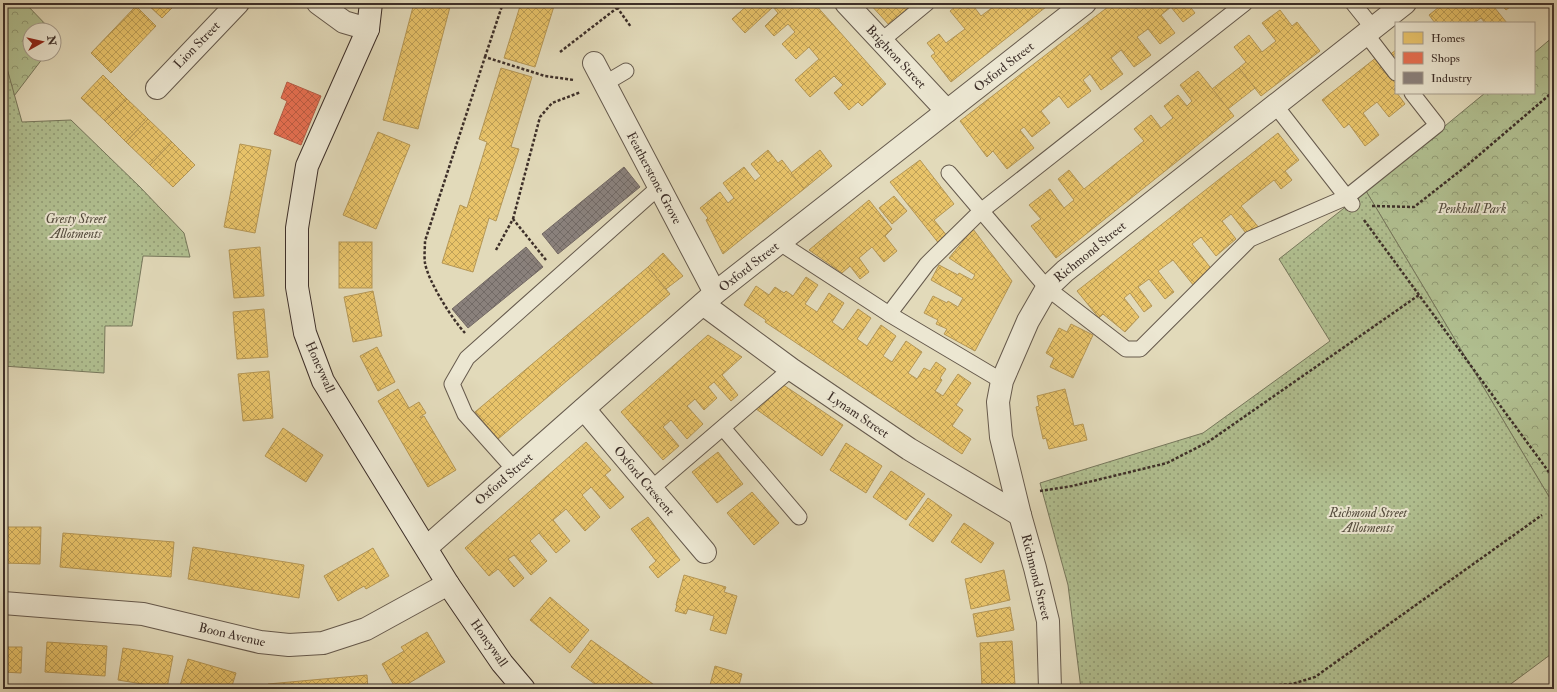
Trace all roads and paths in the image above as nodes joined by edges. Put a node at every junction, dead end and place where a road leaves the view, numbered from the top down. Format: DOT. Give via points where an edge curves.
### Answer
graph roads {
  1 [pos="238,3"];
  2 [pos="318,3"];
  3 [pos="371,3"];
  4 [pos="503,3"];
  5 [pos="614,3"];
  6 [pos="846,3"];
  7 [pos="927,3"];
  8 [pos="1085,3"];
  9 [pos="1245,3"];
  10 [pos="1354,3"];
  11 [pos="1405,3"];
  12 [pos="618,8"];
  13 [pos="631,27"];
  14 [pos="368,29"];
  15 [pos="1370,31"];
  16 [pos="881,41"];
  17 [pos="560,52"];
  18 [pos="485,57"];
  19 [pos="594,63"];
  20 [pos="626,71"];
  21 [pos="1395,71"];
  22 [pos="604,84"];
  23 [pos="157,88"];
  24 [pos="1554,91"];
  25 [pos="1413,94"];
  26 [pos="1275,105"];
  27 [pos="947,111"];
  28 [pos="949,173"];
  29 [pos="659,187"];
  30 [pos="1350,201"];
  31 [pos="981,211"];
  32 [pos="513,219"];
  33 [pos="780,243"];
  34 [pos="496,250"];
  35 [pos="558,276"];
  36 [pos="1047,288"];
  37 [pos="1419,295"];
  38 [pos="709,299"];
  39 [pos="889,314"];
  40 [pos="479,348"];
  41 [pos="791,369"];
  42 [pos="1002,381"];
  43 [pos="584,409"];
  44 [pos="723,428"];
  45 [pos="514,470"];
  46 [pos="1554,479"];
  47 [pos="651,489"];
  48 [pos="1018,506"];
  49 [pos="1542,515"];
  50 [pos="799,517"];
  51 [pos="427,547"];
  52 [pos="704,552"];
  53 [pos="448,584"];
  54 [pos="3,603"];
  55 [pos="524,689"];
  56 [pos="1050,689"];
  57 [pos="1224,689"];
  1 -- 23 [label="street, Lion Street"];
  2 -- 14 [label="street" via="344,22"];
  3 -- 14 [label="street, Honeywall"];
  4 -- 18 [label="path"];
  5 -- 12 [label="path"];
  6 -- 16 [label="street, Brighton Street"];
  7 -- 16 [label="lane"];
  8 -- 27 [label="street, Oxford Street"];
  9 -- 31 [label="lane"];
  10 -- 15 [label="lane"];
  11 -- 15 [label="street, Richmond Street"];
  12 -- 13 [label="path"];
  12 -- 17 [label="path"];
  14 -- 51 [label="street, Honeywall" via="307,166 297,228 297,287 305,333 324,381"];
  15 -- 21 [label="lane"];
  15 -- 26 [label="street, Richmond Street"];
  16 -- 27 [label="street, Brighton Street"];
  18 -- 22 [label="path" via="545,76"];
  18 -- 40 [label="path" via="425,241 425,263 433,283 454,321"];
  19 -- 22 [label="street, Featherstone Grove"];
  20 -- 22 [label="lane"];
  22 -- 29 [label="street, Featherstone Grove"];
  22 -- 32 [label="path" via="552,103 540,117"];
  24 -- 30 [label="path" via="1414,207"];
  25 -- 30 [label="lane" via="1437,126"];
  26 -- 30 [label="lane"];
  26 -- 36 [label="street, Richmond Street"];
  27 -- 33 [label="street, Oxford Street"];
  28 -- 31 [label="lane"];
  29 -- 35 [label="lane"];
  29 -- 38 [label="street, Featherstone Grove"];
  30 -- 36 [label="lane" via="1250,239 1140,349 1126,349"];
  30 -- 37 [label="path"];
  31 -- 36 [label="lane"];
  31 -- 39 [label="lane" via="927,264"];
  32 -- 34 [label="path"];
  32 -- 35 [label="path"];
  33 -- 38 [label="street, Oxford Street"];
  33 -- 39 [label="lane"];
  35 -- 40 [label="lane"];
  36 -- 42 [label="street, Richmond Street" via="1028,321"];
  37 -- 46 [label="path"];
  37 -- 48 [label="path" via="1208,442 1166,463 1072,486"];
  38 -- 41 [label="street, Lynam Street"];
  38 -- 43 [label="street, Oxford Street"];
  39 -- 42 [label="lane"];
  40 -- 45 [label="lane" via="467,358 452,384 465,414"];
  41 -- 44 [label="lane"];
  41 -- 48 [label="street, Lynam Street" via="909,449"];
  42 -- 48 [label="street, Richmond Street" via="998,402 1001,437"];
  43 -- 45 [label="street, Oxford Street"];
  43 -- 47 [label="street, Oxford Crescent"];
  44 -- 47 [label="lane"];
  44 -- 50 [label="lane"];
  45 -- 51 [label="street, Oxford Street"];
  47 -- 52 [label="street, Oxford Crescent"];
  48 -- 56 [label="street, Richmond Street" via="1048,621"];
  49 -- 57 [label="path" via="1314,676 1292,684"];
  51 -- 53 [label="street, Honeywall"];
  53 -- 54 [label="street, Boon Avenue" via="366,629 323,643 289,645 260,642 143,614"];
  53 -- 55 [label="street, Honeywall" via="502,663"];
}
